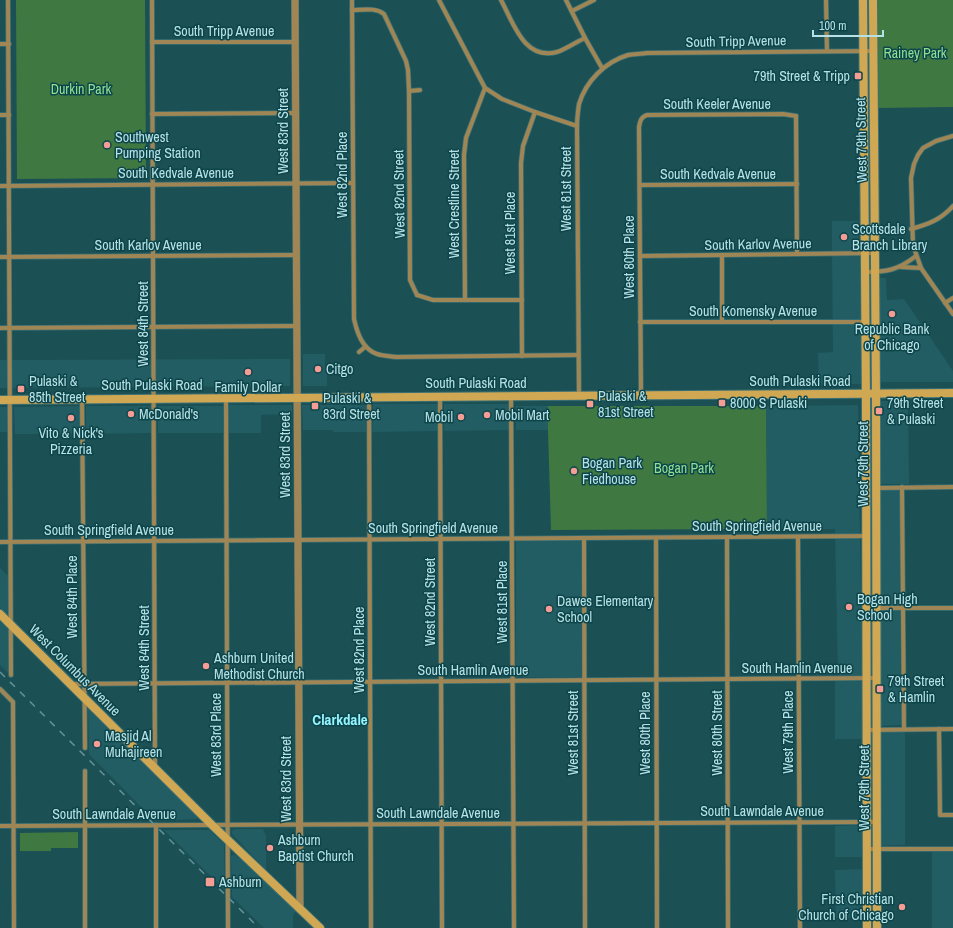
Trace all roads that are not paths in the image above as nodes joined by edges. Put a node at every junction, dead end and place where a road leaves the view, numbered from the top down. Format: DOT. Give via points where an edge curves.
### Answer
graph roads {
  1 [pos="8,0"];
  2 [pos="152,0"];
  3 [pos="296,0"];
  4 [pos="352,0"];
  5 [pos="439,0"];
  6 [pos="502,0"];
  7 [pos="566,0"];
  8 [pos="594,0"];
  9 [pos="826,0"];
  10 [pos="862,0"];
  11 [pos="872,0"];
  12 [pos="352,10"];
  13 [pos="572,11"];
  14 [pos="584,38"];
  15 [pos="152,42"];
  16 [pos="296,42"];
  17 [pos="0,44"];
  18 [pos="9,44"];
  19 [pos="827,51"];
  20 [pos="863,51"];
  21 [pos="873,51"];
  22 [pos="602,68"];
  23 [pos="485,88"];
  24 [pos="409,90"];
  25 [pos="420,90"];
  26 [pos="535,112"];
  27 [pos="296,113"];
  28 [pos="152,114"];
  29 [pos="0,115"];
  30 [pos="9,115"];
  31 [pos="640,121"];
  32 [pos="577,126"];
  33 [pos="953,136"];
  34 [pos="297,183"];
  35 [pos="353,183"];
  36 [pos="796,184"];
  37 [pos="153,185"];
  38 [pos="640,185"];
  39 [pos="0,186"];
  40 [pos="10,186"];
  41 [pos="953,206"];
  42 [pos="911,229"];
  43 [pos="864,253"];
  44 [pos="875,253"];
  45 [pos="797,254"];
  46 [pos="297,255"];
  47 [pos="722,255"];
  48 [pos="154,256"];
  49 [pos="640,256"];
  50 [pos="916,256"];
  51 [pos="0,257"];
  52 [pos="10,257"];
  53 [pos="900,267"];
  54 [pos="921,268"];
  55 [pos="864,272"];
  56 [pos="875,272"];
  57 [pos="417,295"];
  58 [pos="413,298"];
  59 [pos="953,298"];
  60 [pos="465,300"];
  61 [pos="522,300"];
  62 [pos="944,303"];
  63 [pos="953,314"];
  64 [pos="640,322"];
  65 [pos="722,322"];
  66 [pos="865,322"];
  67 [pos="298,326"];
  68 [pos="153,327"];
  69 [pos="0,328"];
  70 [pos="10,328"];
  71 [pos="365,347"];
  72 [pos="359,352"];
  73 [pos="578,355"];
  74 [pos="522,356"];
  75 [pos="866,393"];
  76 [pos="876,393"];
  77 [pos="953,393"];
  78 [pos="641,394"];
  79 [pos="579,395"];
  80 [pos="369,396"];
  81 [pos="440,396"];
  82 [pos="511,396"];
  83 [pos="298,397"];
  84 [pos="154,398"];
  85 [pos="226,398"];
  86 [pos="82,399"];
  87 [pos="0,400"];
  88 [pos="11,400"];
  89 [pos="902,487"];
  90 [pos="953,487"];
  91 [pos="876,488"];
  92 [pos="866,536"];
  93 [pos="727,537"];
  94 [pos="798,537"];
  95 [pos="584,538"];
  96 [pos="656,538"];
  97 [pos="441,539"];
  98 [pos="512,539"];
  99 [pos="155,540"];
  100 [pos="227,540"];
  101 [pos="298,540"];
  102 [pos="369,540"];
  103 [pos="83,541"];
  104 [pos="0,542"];
  105 [pos="11,542"];
  106 [pos="866,608"];
  107 [pos="876,608"];
  108 [pos="904,608"];
  109 [pos="953,608"];
  110 [pos="0,614"];
  111 [pos="11,625"];
  112 [pos="11,675"];
  113 [pos="866,678"];
  114 [pos="876,678"];
  115 [pos="727,679"];
  116 [pos="799,679"];
  117 [pos="584,680"];
  118 [pos="656,680"];
  119 [pos="441,681"];
  120 [pos="513,681"];
  121 [pos="299,682"];
  122 [pos="370,682"];
  123 [pos="155,683"];
  124 [pos="227,683"];
  125 [pos="70,684"];
  126 [pos="84,684"];
  127 [pos="0,689"];
  128 [pos="84,698"];
  129 [pos="904,729"];
  130 [pos="939,729"];
  131 [pos="953,729"];
  132 [pos="867,730"];
  133 [pos="876,730"];
  134 [pos="85,748"];
  135 [pos="155,768"];
  136 [pos="85,771"];
  137 [pos="953,815"];
  138 [pos="800,822"];
  139 [pos="867,822"];
  140 [pos="877,822"];
  141 [pos="585,823"];
  142 [pos="656,823"];
  143 [pos="728,823"];
  144 [pos="371,824"];
  145 [pos="442,824"];
  146 [pos="514,824"];
  147 [pos="156,825"];
  148 [pos="212,825"];
  149 [pos="227,825"];
  150 [pos="299,825"];
  151 [pos="0,826"];
  152 [pos="13,826"];
  153 [pos="84,826"];
  154 [pos="227,839"];
  155 [pos="867,849"];
  156 [pos="877,849"];
  157 [pos="953,849"];
  158 [pos="300,909"];
  159 [pos="14,928"];
  160 [pos="85,928"];
  161 [pos="156,928"];
  162 [pos="228,928"];
  163 [pos="320,928"];
  164 [pos="371,928"];
  165 [pos="442,928"];
  166 [pos="514,928"];
  167 [pos="585,928"];
  168 [pos="657,928"];
  169 [pos="728,928"];
  170 [pos="800,928"];
  171 [pos="867,928"];
  172 [pos="877,928"];
  1 -- 18 [label="street"];
  2 -- 15 [label="street, West 84th Street"];
  3 -- 16 [label="street, West 83rd Street"];
  4 -- 12 [label="street, West 82nd Place"];
  5 -- 23 [label="street"];
  6 -- 14 [label="street" via="522,40 531,50 543,53 556,52"];
  7 -- 13 [label="street"];
  8 -- 13 [label="street"];
  9 -- 19 [label="street"];
  10 -- 20 [label="main road, West 79th Street"];
  11 -- 21 [label="main road, West 79th Street"];
  12 -- 24 [label="street, West 82nd Street" via="373,9 384,14 406,61"];
  12 -- 35 [label="street, West 82nd Place"];
  13 -- 14 [label="street"];
  14 -- 22 [label="street"];
  15 -- 16 [label="street, South Tripp Avenue"];
  15 -- 28 [label="street, West 84th Street"];
  16 -- 27 [label="street, West 83rd Street"];
  17 -- 18 [label="street"];
  18 -- 30 [label="street"];
  19 -- 20 [label="street, South Tripp Avenue"];
  19 -- 22 [label="street, South Tripp Avenue" via="647,53 629,55 614,60"];
  20 -- 21 [label="street, South Tripp Avenue"];
  20 -- 43 [label="main road, West 79th Street"];
  21 -- 44 [label="main road, West 79th Street"];
  22 -- 32 [label="street, West 81st Street" via="583,94"];
  23 -- 26 [label="street" via="502,99"];
  23 -- 60 [label="street, West Crestline Street" via="466,138 464,155"];
  24 -- 25 [label="street"];
  24 -- 57 [label="street, West 82nd Street" via="410,280"];
  26 -- 32 [label="street"];
  26 -- 61 [label="street, West 81st Place" via="522,146"];
  27 -- 28 [label="street"];
  27 -- 34 [label="street, West 83rd Street"];
  28 -- 37 [label="street, West 84th Street"];
  29 -- 30 [label="street"];
  30 -- 40 [label="street"];
  31 -- 36 [label="street, South Keeler Avenue" via="647,115 797,114"];
  31 -- 38 [label="street, West 80th Place"];
  32 -- 73 [label="street, West 81st Street"];
  33 -- 42 [label="street" via="923,148 918,155 911,178"];
  34 -- 35 [label="street, South Kedvale Avenue"];
  34 -- 37 [label="street, South Kedvale Avenue"];
  34 -- 46 [label="street, West 83rd Street"];
  35 -- 71 [label="street, West 82nd Place" via="354,319"];
  36 -- 38 [label="street, South Kedvale Avenue"];
  36 -- 45 [label="street"];
  37 -- 40 [label="street, South Kedvale Avenue"];
  37 -- 48 [label="street, West 84th Street"];
  38 -- 49 [label="street, West 80th Place"];
  39 -- 40 [label="street, South Kedvale Avenue"];
  40 -- 52 [label="street"];
  41 -- 42 [label="street" via="935,222"];
  42 -- 50 [label="street"];
  43 -- 44 [label="street, South Karlov Avenue"];
  43 -- 45 [label="street, South Karlov Avenue"];
  43 -- 55 [label="main road, West 79th Street"];
  44 -- 56 [label="main road, West 79th Street"];
  45 -- 47 [label="street, South Karlov Avenue"];
  46 -- 48 [label="street, South Karlov Avenue"];
  46 -- 67 [label="street, West 83rd Street"];
  47 -- 49 [label="street, South Karlov Avenue"];
  47 -- 65 [label="street"];
  48 -- 52 [label="street, South Karlov Avenue"];
  48 -- 68 [label="street, West 84th Street"];
  49 -- 64 [label="street, West 80th Place"];
  50 -- 53 [label="street"];
  50 -- 54 [label="street"];
  51 -- 52 [label="street, South Karlov Avenue"];
  52 -- 70 [label="street"];
  53 -- 54 [label="street"];
  53 -- 56 [label="street"];
  54 -- 62 [label="street"];
  55 -- 56 [label="street"];
  55 -- 66 [label="main road, West 79th Street"];
  56 -- 76 [label="main road, West 79th Street"];
  57 -- 58 [label="street"];
  57 -- 60 [label="street" via="433,300"];
  59 -- 62 [label="street"];
  60 -- 61 [label="street"];
  61 -- 74 [label="street, West 81st Place"];
  62 -- 63 [label="street"];
  64 -- 65 [label="street, South Komensky Avenue"];
  64 -- 78 [label="street, West 80th Place"];
  65 -- 66 [label="street, South Komensky Avenue"];
  66 -- 75 [label="main road, West 79th Street"];
  67 -- 68 [label="street"];
  67 -- 83 [label="street, West 83rd Street"];
  68 -- 70 [label="street"];
  68 -- 84 [label="street, West 84th Street"];
  69 -- 70 [label="street"];
  70 -- 88 [label="street"];
  71 -- 72 [label="street"];
  71 -- 74 [label="street" via="376,354 396,357"];
  73 -- 74 [label="street"];
  73 -- 79 [label="street, West 81st Street"];
  75 -- 76 [label="main road, South Pulaski Road"];
  75 -- 78 [label="main road, South Pulaski Road"];
  75 -- 92 [label="main road, West 79th Street"];
  76 -- 77 [label="main road, South Pulaski Road"];
  76 -- 91 [label="main road, West 79th Street"];
  78 -- 79 [label="main road, South Pulaski Road"];
  79 -- 82 [label="main road, South Pulaski Road"];
  80 -- 81 [label="main road, South Pulaski Road"];
  80 -- 83 [label="main road, South Pulaski Road"];
  80 -- 102 [label="street, West 82nd Place"];
  81 -- 82 [label="main road, South Pulaski Road"];
  81 -- 97 [label="street, West 82nd Street"];
  82 -- 98 [label="street, West 81st Place"];
  83 -- 85 [label="main road, South Pulaski Road"];
  83 -- 101 [label="street, West 83rd Street"];
  84 -- 85 [label="main road, South Pulaski Road"];
  84 -- 86 [label="main road, South Pulaski Road"];
  84 -- 99 [label="street, West 84th Street"];
  85 -- 100 [label="street, West 83rd Place"];
  86 -- 88 [label="main road, South Pulaski Road"];
  86 -- 103 [label="street, West 84th Place"];
  87 -- 88 [label="main road, South Pulaski Road"];
  88 -- 105 [label="street"];
  89 -- 90 [label="street"];
  89 -- 91 [label="street"];
  89 -- 108 [label="street"];
  91 -- 107 [label="main road, West 79th Street"];
  92 -- 94 [label="street, South Springfield Avenue"];
  92 -- 106 [label="main road, West 79th Street"];
  93 -- 94 [label="street, South Springfield Avenue"];
  93 -- 96 [label="street, South Springfield Avenue"];
  93 -- 115 [label="street, West 80th Street"];
  94 -- 116 [label="street, West 79th Place"];
  95 -- 96 [label="street, South Springfield Avenue"];
  95 -- 98 [label="street, South Springfield Avenue"];
  95 -- 117 [label="street, West 81st Street"];
  96 -- 118 [label="street, West 80th Place"];
  97 -- 98 [label="street, South Springfield Avenue"];
  97 -- 102 [label="street, South Springfield Avenue"];
  97 -- 119 [label="street, West 82nd Street"];
  98 -- 120 [label="street, West 81st Place"];
  99 -- 100 [label="street, South Springfield Avenue"];
  99 -- 103 [label="street, South Springfield Avenue"];
  99 -- 123 [label="street, West 84th Street"];
  100 -- 101 [label="street, South Springfield Avenue"];
  100 -- 124 [label="street, West 83rd Place"];
  101 -- 102 [label="street, South Springfield Avenue"];
  101 -- 121 [label="street, West 83rd Street"];
  102 -- 122 [label="street, West 82nd Place"];
  103 -- 105 [label="street, South Springfield Avenue"];
  103 -- 126 [label="street, West 84th Place"];
  104 -- 105 [label="street, South Springfield Avenue"];
  105 -- 111 [label="street"];
  106 -- 107 [label="street"];
  106 -- 113 [label="main road, West 79th Street"];
  107 -- 108 [label="street"];
  107 -- 114 [label="main road, West 79th Street"];
  108 -- 109 [label="street"];
  108 -- 129 [label="street"];
  110 -- 111 [label="main road, West Columbus Avenue"];
  111 -- 112 [label="street"];
  111 -- 125 [label="main road, West Columbus Avenue"];
  113 -- 114 [label="street, South Hamlin Avenue"];
  113 -- 116 [label="street, South Hamlin Avenue"];
  113 -- 132 [label="main road, West 79th Street"];
  114 -- 133 [label="main road, West 79th Street"];
  115 -- 116 [label="street, South Hamlin Avenue"];
  115 -- 118 [label="street, South Hamlin Avenue"];
  115 -- 143 [label="street, West 80th Street"];
  116 -- 138 [label="street, West 79th Place"];
  117 -- 118 [label="street, South Hamlin Avenue"];
  117 -- 120 [label="street, South Hamlin Avenue"];
  117 -- 141 [label="street, West 81st Street"];
  118 -- 142 [label="street, West 80th Place"];
  119 -- 120 [label="street, South Hamlin Avenue"];
  119 -- 122 [label="street, South Hamlin Avenue"];
  119 -- 145 [label="street, West 82nd Street"];
  120 -- 146 [label="street, West 81st Place"];
  121 -- 122 [label="street, South Hamlin Avenue"];
  121 -- 124 [label="street, South Hamlin Avenue"];
  121 -- 150 [label="street, West 83rd Street"];
  122 -- 144 [label="street, West 82nd Place"];
  123 -- 124 [label="street, South Hamlin Avenue"];
  123 -- 126 [label="street, South Hamlin Avenue"];
  123 -- 135 [label="street, West 84th Street"];
  124 -- 149 [label="street, West 83rd Place"];
  125 -- 126 [label="street, South Hamlin Avenue"];
  125 -- 128 [label="main road, West Columbus Avenue"];
  126 -- 128 [label="street, West 84th Place"];
  127 -- 152 [label="street" via="12,702"];
  128 -- 134 [label="street, West 84th Place"];
  128 -- 135 [label="main road, West Columbus Avenue"];
  129 -- 130 [label="street"];
  129 -- 133 [label="street"];
  130 -- 131 [label="street"];
  130 -- 137 [label="street" via="940,815"];
  132 -- 133 [label="street"];
  132 -- 139 [label="main road, West 79th Street"];
  133 -- 140 [label="main road, West 79th Street"];
  135 -- 148 [label="main road, West Columbus Avenue"];
  136 -- 153 [label="street"];
  138 -- 139 [label="street, South Lawndale Avenue"];
  138 -- 143 [label="street, South Lawndale Avenue"];
  138 -- 170 [label="street, West 79th Place"];
  139 -- 140 [label="street, South Lawndale Avenue"];
  139 -- 155 [label="main road, West 79th Street"];
  140 -- 156 [label="main road, West 79th Street"];
  141 -- 142 [label="street, South Lawndale Avenue"];
  141 -- 146 [label="street, South Lawndale Avenue"];
  141 -- 167 [label="street, West 81st Street"];
  142 -- 143 [label="street, South Lawndale Avenue"];
  142 -- 168 [label="street, West 80th Place"];
  143 -- 169 [label="street, West 80th Street"];
  144 -- 145 [label="street, South Lawndale Avenue"];
  144 -- 150 [label="street, South Lawndale Avenue"];
  144 -- 164 [label="street, West 82nd Place"];
  145 -- 146 [label="street, South Lawndale Avenue"];
  145 -- 165 [label="street, West 82nd Street"];
  146 -- 166 [label="street, West 81st Place"];
  147 -- 148 [label="street, South Lawndale Avenue"];
  147 -- 153 [label="street, South Lawndale Avenue"];
  147 -- 161 [label="street"];
  148 -- 149 [label="street, South Lawndale Avenue"];
  148 -- 154 [label="main road, West Columbus Avenue"];
  149 -- 150 [label="street, South Lawndale Avenue"];
  149 -- 154 [label="street, West 83rd Place"];
  150 -- 158 [label="street, West 83rd Street"];
  151 -- 152 [label="street, South Lawndale Avenue"];
  152 -- 153 [label="street, South Lawndale Avenue"];
  152 -- 159 [label="street"];
  153 -- 160 [label="street"];
  154 -- 158 [label="main road, West Columbus Avenue"];
  154 -- 162 [label="street, West 83rd Place"];
  155 -- 156 [label="street"];
  155 -- 171 [label="main road, West 79th Street"];
  156 -- 157 [label="street"];
  156 -- 172 [label="main road, West 79th Street"];
  158 -- 163 [label="main road, West Columbus Avenue"];
}
